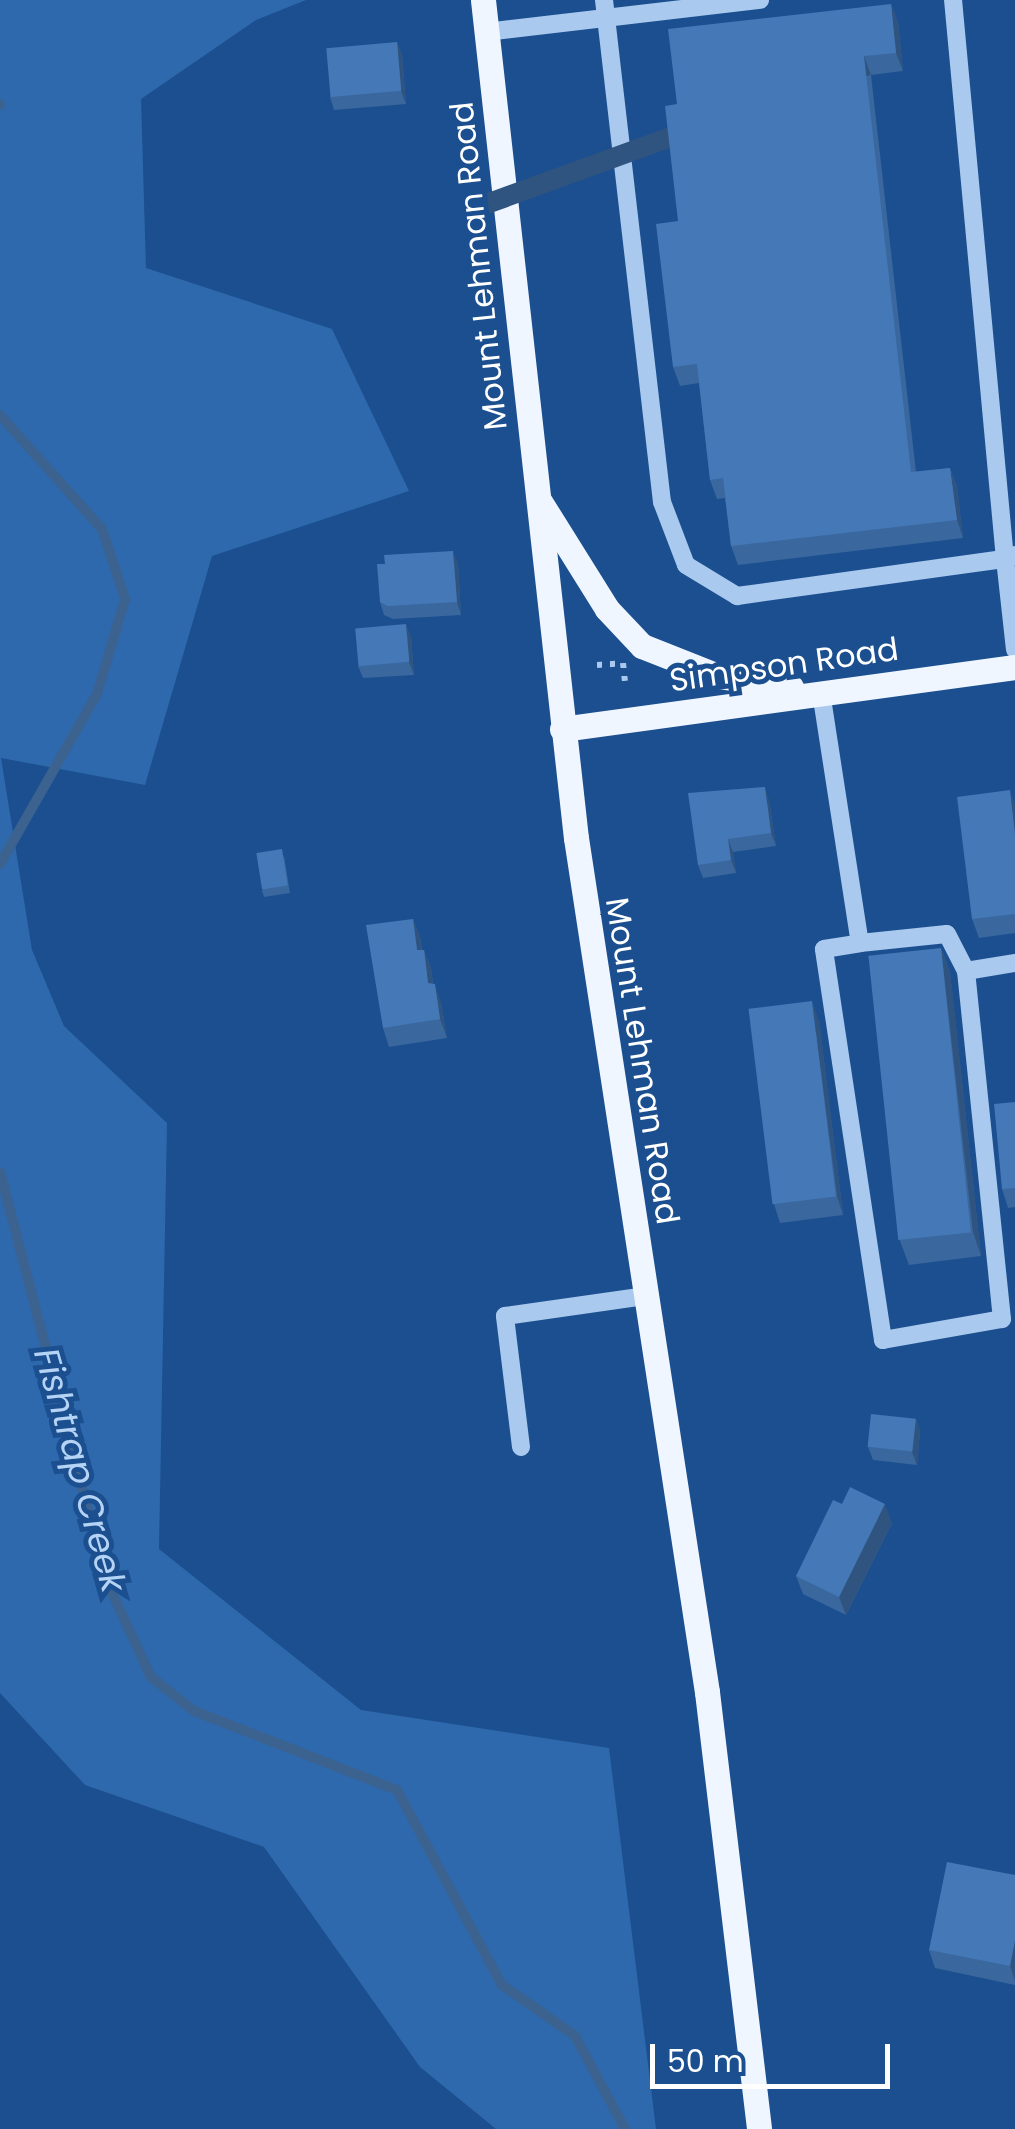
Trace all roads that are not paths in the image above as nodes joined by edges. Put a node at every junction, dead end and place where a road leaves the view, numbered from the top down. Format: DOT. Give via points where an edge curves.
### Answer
graph roads {
  1 [pos="483,0"];
  2 [pos="760,0"];
  3 [pos="953,0"];
  4 [pos="605,9"];
  5 [pos="486,32"];
  6 [pos="536,495"];
  7 [pos="1010,557"];
  8 [pos="1015,649"];
  9 [pos="1015,668"];
  10 [pos="821,692"];
  11 [pos="562,728"];
  12 [pos="860,943"];
  13 [pos="1015,963"];
  14 [pos="966,971"];
  15 [pos="645,1296"];
  16 [pos="521,1447"];
  17 [pos="759,2129"];
  1 -- 5 [label="main road, Mount Lehman Road"];
  2 -- 4 [label="lane"];
  3 -- 7 [label="lane"];
  4 -- 5 [label="lane"];
  4 -- 7 [label="lane" via="662,502 686,565 737,596"];
  5 -- 6 [label="main road, Mount Lehman Road"];
  6 -- 10 [label="main road" via="607,609 642,646 718,676"];
  6 -- 11 [label="main road, Mount Lehman Road"];
  7 -- 8 [label="lane"];
  9 -- 10 [label="main road, Simpson Road"];
  10 -- 11 [label="main road, Simpson Road"];
  10 -- 12 [label="lane"];
  11 -- 15 [label="main road, Mount Lehman Road"];
  12 -- 14 [label="lane" via="947,934"];
  12 -- 14 [label="lane" via="824,949 883,1340 1002,1319"];
  13 -- 14 [label="lane"];
  15 -- 16 [label="lane" via="505,1316"];
  15 -- 17 [label="main road, Mount Lehman Road" via="707,1692"];
}
